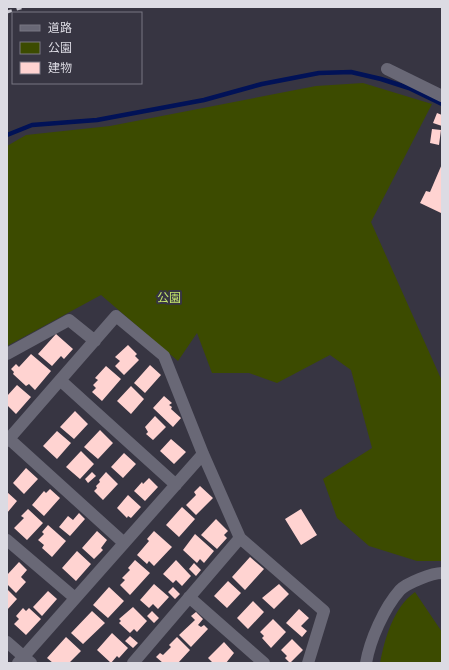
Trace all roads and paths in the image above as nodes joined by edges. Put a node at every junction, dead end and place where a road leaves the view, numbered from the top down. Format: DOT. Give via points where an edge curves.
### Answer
graph roads {
  1 [pos="387,69"];
  2 [pos="442,96"];
  3 [pos="95,341"];
  4 [pos="7,354"];
  5 [pos="60,380"];
  6 [pos="8,439"];
  7 [pos="203,454"];
  8 [pos="176,485"];
  9 [pos="240,538"];
  10 [pos="7,540"];
  11 [pos="124,543"];
  12 [pos="442,572"];
  13 [pos="189,597"];
  14 [pos="75,598"];
  15 [pos="7,642"];
  16 [pos="24,661"];
  17 [pos="139,661"];
  18 [pos="264,663"];
  19 [pos="308,663"];
  20 [pos="366,663"];
  1 -- 2 [label="street"];
  3 -- 4 [label="street" via="69,320"];
  3 -- 5 [label="street"];
  3 -- 7 [label="street" via="116,316 164,356"];
  5 -- 6 [label="street"];
  5 -- 8 [label="street"];
  6 -- 11 [label="street"];
  7 -- 8 [label="street"];
  7 -- 9 [label="street"];
  8 -- 11 [label="street"];
  9 -- 13 [label="street"];
  9 -- 19 [label="street" via="324,611"];
  10 -- 14 [label="street"];
  11 -- 14 [label="street"];
  12 -- 20 [label="street" via="432,573 400,589 380,621"];
  13 -- 17 [label="street"];
  13 -- 18 [label="street"];
  14 -- 16 [label="street"];
  15 -- 16 [label="street"];
}
